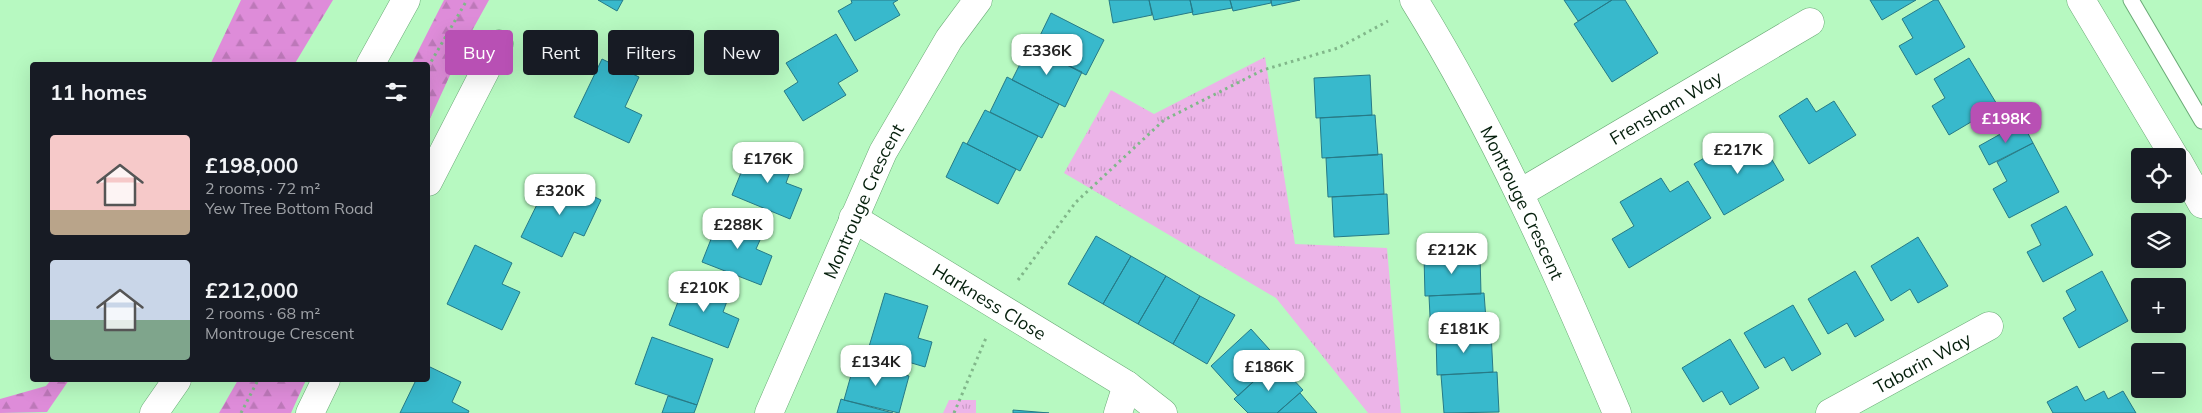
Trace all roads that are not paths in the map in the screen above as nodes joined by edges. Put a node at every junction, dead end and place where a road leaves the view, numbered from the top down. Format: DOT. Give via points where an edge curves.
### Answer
graph roads {
  1 [pos="406,0"];
  2 [pos="978,0"];
  3 [pos="2081,0"];
  4 [pos="2131,0"];
  5 [pos="1416,3"];
  6 [pos="1810,22"];
  7 [pos="372,62"];
  8 [pos="483,75"];
  9 [pos="2202,122"];
  10 [pos="2169,148"];
  11 [pos="2186,176"];
  12 [pos="430,178"];
  13 [pos="1520,193"];
  14 [pos="2202,204"];
  15 [pos="853,218"];
  16 [pos="1989,326"];
  17 [pos="177,382"];
  18 [pos="325,382"];
  19 [pos="1127,385"];
  20 [pos="154,413"];
  21 [pos="310,413"];
  22 [pos="769,413"];
  23 [pos="1118,413"];
  24 [pos="1163,413"];
  25 [pos="1617,413"];
  26 [pos="1830,413"];
  1 -- 7 [label="main road"];
  2 -- 15 [label="main road, Montrouge Crescent" via="949,39 883,152"];
  3 -- 10 [label="main road"];
  4 -- 9 [label="lane"];
  5 -- 13 [label="main road, Montrouge Crescent"];
  6 -- 13 [label="main road, Frensham Way"];
  8 -- 12 [label="main road"];
  11 -- 14 [label="main road"];
  13 -- 25 [label="main road, Montrouge Crescent"];
  15 -- 19 [label="main road, Harkness Close"];
  15 -- 22 [label="main road, Montrouge Crescent"];
  16 -- 26 [label="main road, Tabarin Way"];
  17 -- 20 [label="main road"];
  18 -- 21 [label="main road"];
  19 -- 23 [label="main road"];
  19 -- 24 [label="main road, Harkness Close"];
}
